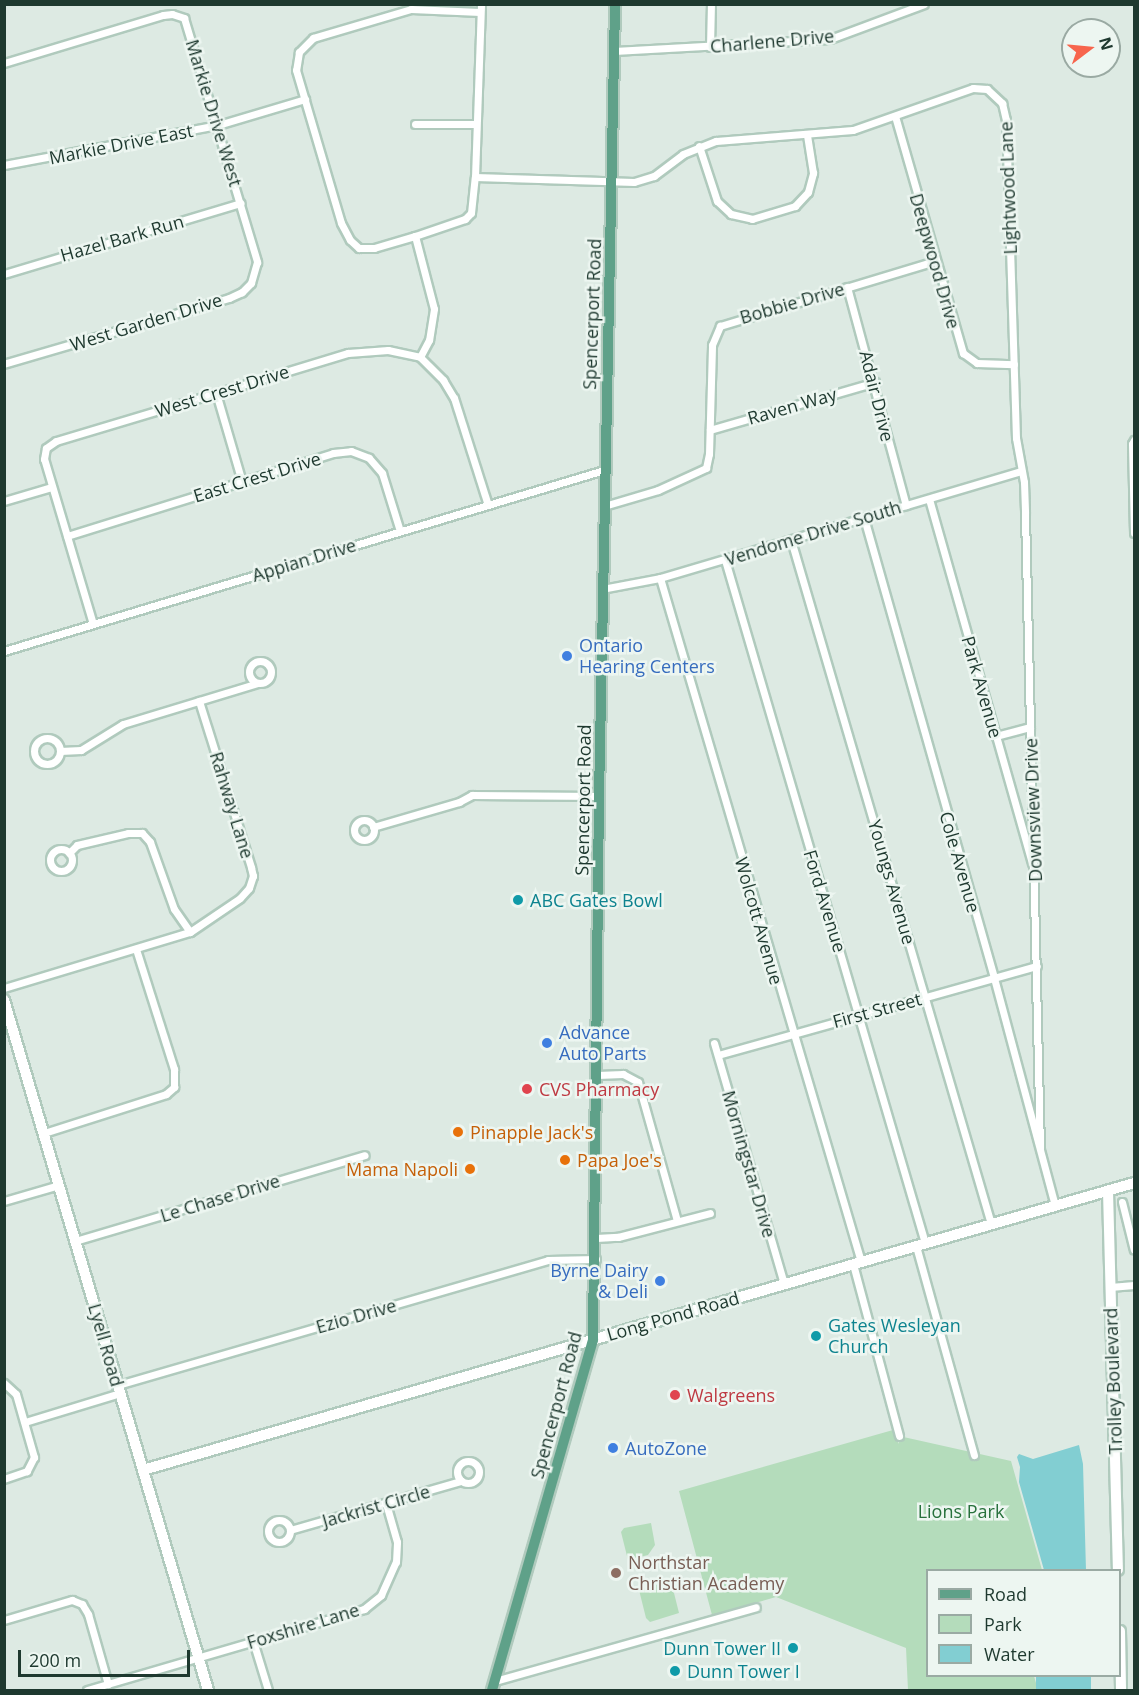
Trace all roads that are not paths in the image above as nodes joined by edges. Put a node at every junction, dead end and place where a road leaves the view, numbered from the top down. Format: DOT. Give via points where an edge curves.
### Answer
graph roads {
  1 [pos="615,4"];
  2 [pos="711,4"];
  3 [pos="924,4"];
  4 [pos="481,8"];
  5 [pos="710,47"];
  6 [pos="614,51"];
  7 [pos="4,63"];
  8 [pos="305,99"];
  9 [pos="895,116"];
  10 [pos="415,124"];
  11 [pos="476,124"];
  12 [pos="218,125"];
  13 [pos="807,134"];
  14 [pos="699,146"];
  15 [pos="4,165"];
  16 [pos="476,177"];
  17 [pos="612,182"];
  18 [pos="241,203"];
  19 [pos="415,236"];
  20 [pos="254,249"];
  21 [pos="935,261"];
  22 [pos="4,274"];
  23 [pos="847,287"];
  24 [pos="420,357"];
  25 [pos="4,364"];
  26 [pos="1014,364"];
  27 [pos="874,382"];
  28 [pos="216,393"];
  29 [pos="710,430"];
  30 [pos="1134,440"];
  31 [pos="604,470"];
  32 [pos="1022,471"];
  33 [pos="242,482"];
  34 [pos="52,487"];
  35 [pos="929,499"];
  36 [pos="4,501"];
  37 [pos="488,505"];
  38 [pos="906,505"];
  39 [pos="604,506"];
  40 [pos="864,518"];
  41 [pos="400,531"];
  42 [pos="1134,533"];
  43 [pos="67,536"];
  44 [pos="792,540"];
  45 [pos="725,560"];
  46 [pos="660,578"];
  47 [pos="602,589"];
  48 [pos="93,624"];
  49 [pos="4,651"];
  50 [pos="258,682"];
  51 [pos="200,701"];
  52 [pos="1030,727"];
  53 [pos="996,736"];
  54 [pos="60,751"];
  55 [pos="599,796"];
  56 [pos="373,827"];
  57 [pos="69,853"];
  58 [pos="1035,876"];
  59 [pos="190,932"];
  60 [pos="136,949"];
  61 [pos="1037,966"];
  62 [pos="994,978"];
  63 [pos="4,988"];
  64 [pos="926,997"];
  65 [pos="6,1008"];
  66 [pos="860,1015"];
  67 [pos="792,1034"];
  68 [pos="714,1043"];
  69 [pos="718,1055"];
  70 [pos="597,1075"];
  71 [pos="44,1133"];
  72 [pos="1040,1148"];
  73 [pos="365,1155"];
  74 [pos="1134,1183"];
  75 [pos="59,1185"];
  76 [pos="1108,1191"];
  77 [pos="4,1201"];
  78 [pos="1122,1202"];
  79 [pos="1055,1206"];
  80 [pos="710,1213"];
  81 [pos="677,1221"];
  82 [pos="991,1224"];
  83 [pos="596,1239"];
  84 [pos="75,1241"];
  85 [pos="921,1245"];
  86 [pos="1134,1250"];
  87 [pos="596,1259"];
  88 [pos="857,1263"];
  89 [pos="784,1284"];
  90 [pos="1134,1285"];
  91 [pos="1110,1287"];
  92 [pos="593,1340"];
  93 [pos="4,1383"];
  94 [pos="119,1389"];
  95 [pos="24,1422"];
  96 [pos="899,1437"];
  97 [pos="974,1455"];
  98 [pos="143,1470"];
  99 [pos="4,1479"];
  100 [pos="461,1481"];
  101 [pos="386,1504"];
  102 [pos="290,1530"];
  103 [pos="1118,1569"];
  104 [pos="756,1607"];
  105 [pos="4,1620"];
  106 [pos="254,1641"];
  107 [pos="198,1656"];
  108 [pos="108,1684"];
  109 [pos="493,1686"];
  110 [pos="87,1690"];
  111 [pos="208,1690"];
  112 [pos="268,1690"];
  1 -- 6 [label="main road, Spencerport Road"];
  2 -- 5 [label="street"];
  3 -- 5 [label="street, Charlene Drive" via="830,39"];
  4 -- 8 [label="street" via="411,9 313,38 304,45 296,61"];
  4 -- 11 [label="street"];
  5 -- 6 [label="street, Charlene Drive"];
  6 -- 17 [label="main road, Spencerport Road"];
  7 -- 12 [label="street, Markie Drive West" via="163,15 178,15 187,24"];
  8 -- 12 [label="street, Markie Drive East"];
  8 -- 19 [label="street" via="341,223 350,240 359,248 374,248"];
  9 -- 13 [label="street, Lightwood Lane" via="853,130"];
  9 -- 21 [label="street, Deepwood Drive"];
  9 -- 26 [label="street, Lightwood Lane" via="973,88 987,89 1002,103 1006,120"];
  10 -- 11 [label="street"];
  11 -- 16 [label="street"];
  12 -- 15 [label="street, Markie Drive East"];
  12 -- 18 [label="street, Markie Drive West"];
  13 -- 14 [label="street, Lightwood Lane" via="716,141"];
  13 -- 14 [label="street" via="813,173 808,192 795,206 752,219 731,214 717,201"];
  14 -- 17 [label="street, Lightwood Lane" via="645,180"];
  16 -- 17 [label="street, Lightwood Lane"];
  16 -- 19 [label="street" via="471,213 465,219"];
  17 -- 31 [label="main road, Spencerport Road"];
  18 -- 20 [label="street, Markie Drive West"];
  18 -- 22 [label="street, Hazel Bark Run"];
  19 -- 24 [label="street" via="434,309 429,340"];
  20 -- 25 [label="street, West Garden Drive" via="256,271 250,283 229,298"];
  21 -- 23 [label="street, Bobbie Drive"];
  21 -- 26 [label="street, Deepwood Drive" via="963,353 977,363"];
  23 -- 27 [label="street, Adair Drive"];
  23 -- 29 [label="street, Bobbie Drive" via="720,326 712,345"];
  24 -- 28 [label="street, West Crest Drive" via="388,350 348,353"];
  24 -- 37 [label="street" via="443,380 454,398"];
  26 -- 32 [label="street, Lightwood Lane" via="1016,438"];
  27 -- 29 [label="street, Raven Way"];
  27 -- 38 [label="street, Adair Drive"];
  28 -- 33 [label="street"];
  28 -- 34 [label="street, West Crest Drive" via="50,444 44,453"];
  29 -- 39 [label="street, Bobbie Drive" via="708,461 700,472"];
  30 -- 42 [label="street"];
  31 -- 37 [label="street, Appian Drive"];
  31 -- 39 [label="main road, Spencerport Road"];
  32 -- 35 [label="street, Vendome Drive South"];
  32 -- 52 [label="street, Downsview Drive"];
  33 -- 41 [label="street, East Crest Drive" via="333,453 359,453 382,473"];
  33 -- 43 [label="street, East Crest Drive"];
  34 -- 36 [label="street"];
  34 -- 43 [label="street, West Crest Drive"];
  35 -- 38 [label="street, Vendome Drive South"];
  35 -- 53 [label="street, Park Avenue"];
  37 -- 41 [label="street, Appian Drive"];
  38 -- 40 [label="street, Vendome Drive South"];
  39 -- 47 [label="main road, Spencerport Road"];
  40 -- 44 [label="street, Vendome Drive South"];
  40 -- 62 [label="street, Cole Avenue"];
  41 -- 48 [label="street, Appian Drive"];
  43 -- 48 [label="street, West Crest Drive"];
  44 -- 45 [label="street, Vendome Drive South"];
  44 -- 64 [label="street, Youngs Avenue"];
  45 -- 46 [label="street, Vendome Drive South"];
  45 -- 66 [label="street, Ford Avenue"];
  46 -- 47 [label="street, Vendome Drive South"];
  46 -- 67 [label="street, Wolcott Avenue"];
  47 -- 55 [label="main road, Spencerport Road"];
  48 -- 49 [label="street, Appian Drive"];
  50 -- 51 [label="street"];
  51 -- 54 [label="street" via="123,724 81,750"];
  51 -- 59 [label="street, Rahway Lane" via="253,876 246,893"];
  52 -- 53 [label="street"];
  52 -- 58 [label="street, Downsview Drive"];
  53 -- 58 [label="street, Park Avenue"];
  55 -- 56 [label="street" via="471,795"];
  55 -- 70 [label="main road, Spencerport Road"];
  57 -- 59 [label="street" via="77,845 141,833 150,842 174,909"];
  58 -- 61 [label="street, Downsview Drive"];
  59 -- 60 [label="street, Rahway Lane"];
  60 -- 63 [label="street, Rahway Lane"];
  60 -- 71 [label="street" via="174,1069 174,1087 166,1094"];
  61 -- 62 [label="street, First Street"];
  61 -- 72 [label="street, Downsview Drive"];
  62 -- 64 [label="street, First Street"];
  62 -- 72 [label="street, Cole Avenue"];
  64 -- 66 [label="street, First Street"];
  64 -- 82 [label="street, Youngs Avenue"];
  65 -- 71 [label="street, Lyell Road"];
  66 -- 67 [label="street, First Street"];
  66 -- 85 [label="street, Ford Avenue"];
  67 -- 69 [label="street, First Street"];
  67 -- 88 [label="street, Wolcott Avenue"];
  68 -- 69 [label="street, Morningstar Drive"];
  69 -- 89 [label="street, Morningstar Drive"];
  70 -- 81 [label="street" via="623,1074 639,1082"];
  70 -- 83 [label="main road, Spencerport Road"];
  71 -- 75 [label="street, Lyell Road"];
  72 -- 79 [label="street, Cole Avenue"];
  73 -- 84 [label="street, Le Chase Drive"];
  74 -- 76 [label="street, Long Pond Road"];
  75 -- 77 [label="street"];
  75 -- 84 [label="street, Lyell Road"];
  76 -- 79 [label="street, Long Pond Road"];
  76 -- 91 [label="street, Trolley Boulevard"];
  78 -- 86 [label="street"];
  79 -- 82 [label="street, Long Pond Road"];
  80 -- 81 [label="street"];
  81 -- 83 [label="street"];
  82 -- 85 [label="street, Long Pond Road"];
  83 -- 87 [label="main road, Spencerport Road"];
  84 -- 94 [label="street, Lyell Road"];
  85 -- 88 [label="street, Long Pond Road"];
  85 -- 97 [label="street, Ford Avenue"];
  87 -- 92 [label="main road, Spencerport Road"];
  87 -- 94 [label="street, Ezio Drive" via="548,1260"];
  88 -- 89 [label="street, Long Pond Road"];
  88 -- 96 [label="street, Wolcott Avenue"];
  89 -- 92 [label="street, Long Pond Road"];
  90 -- 91 [label="street"];
  91 -- 103 [label="street, Trolley Boulevard"];
  92 -- 98 [label="street, Long Pond Road"];
  92 -- 109 [label="main road, Spencerport Road"];
  93 -- 95 [label="street" via="16,1394"];
  94 -- 95 [label="street, Ezio Drive"];
  94 -- 98 [label="street, Lyell Road"];
  95 -- 99 [label="street" via="33,1462 27,1471"];
  98 -- 107 [label="street, Lyell Road"];
  100 -- 101 [label="street, Jackrist Circle"];
  101 -- 102 [label="street, Jackrist Circle"];
  101 -- 106 [label="street, Foxshire Lane" via="398,1553 381,1595 354,1613"];
  104 -- 109 [label="street"];
  105 -- 108 [label="street" via="72,1600 82,1604"];
  106 -- 107 [label="street, Foxshire Lane"];
  106 -- 112 [label="street"];
  107 -- 108 [label="street, Foxshire Lane"];
  107 -- 111 [label="street, Lyell Road"];
  108 -- 110 [label="street, Foxshire Lane"];
}
